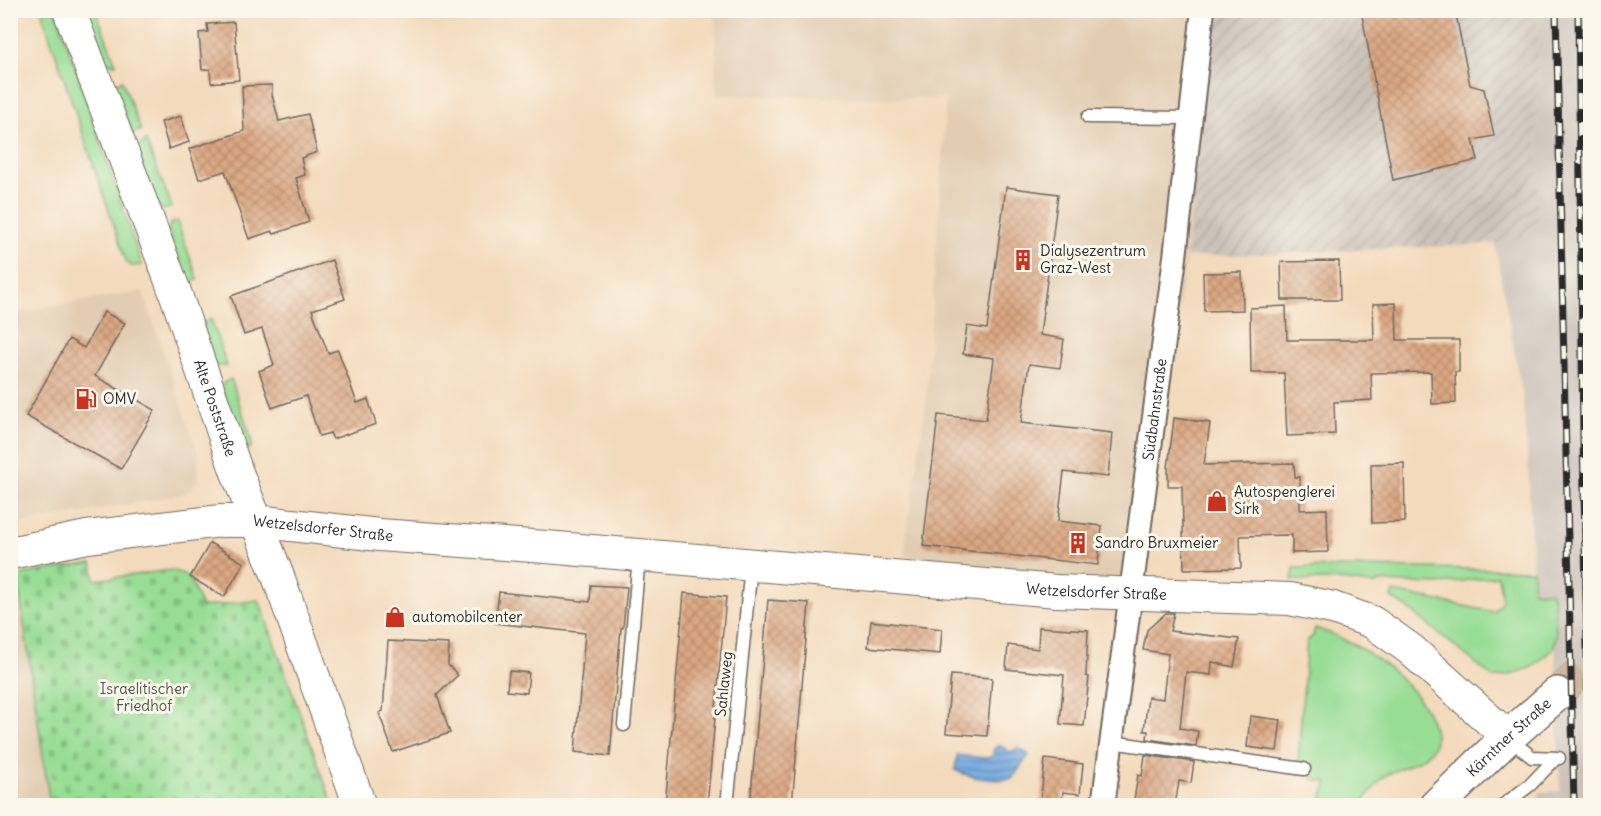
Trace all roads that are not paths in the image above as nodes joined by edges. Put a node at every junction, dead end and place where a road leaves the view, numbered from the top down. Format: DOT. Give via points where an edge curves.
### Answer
graph roads {
  1 [pos="69,10"];
  2 [pos="1203,10"];
  3 [pos="1088,117"];
  4 [pos="1190,118"];
  5 [pos="256,521"];
  6 [pos="10,553"];
  7 [pos="639,555"];
  8 [pos="752,566"];
  9 [pos="1130,595"];
  10 [pos="1557,694"];
  11 [pos="624,724"];
  12 [pos="1508,737"];
  13 [pos="1111,742"];
  14 [pos="1304,769"];
  15 [pos="360,806"];
  16 [pos="727,806"];
  17 [pos="1102,806"];
  18 [pos="1436,806"];
  19 [pos="1502,806"];
  1 -- 5 [label="main road, Alte Poststraße"];
  2 -- 4 [label="street, Südbahnstraße"];
  3 -- 4 [label="lane"];
  4 -- 9 [label="street, Südbahnstraße" via="1185,221"];
  5 -- 6 [label="main road, Wetzelsdorfer Straße" via="221,521 87,537"];
  5 -- 7 [label="main road, Wetzelsdorfer Straße" via="379,535"];
  5 -- 15 [label="main road, Alte Poststraße"];
  7 -- 8 [label="main road, Wetzelsdorfer Straße"];
  7 -- 11 [label="lane"];
  8 -- 9 [label="main road, Wetzelsdorfer Straße"];
  8 -- 16 [label="lane, Sahlaweg"];
  9 -- 12 [label="main road, Wetzelsdorfer Straße" via="1290,599 1372,622 1410,649"];
  9 -- 13 [label="street, Südbahnstraße"];
  10 -- 12 [label="main road, Kärntner Straße"];
  12 -- 18 [label="main road, Kärntner Straße"];
  12 -- 19 [label="lane" via="1532,757 1557,759"];
  13 -- 14 [label="lane"];
  13 -- 17 [label="street, Südbahnstraße"];
}
